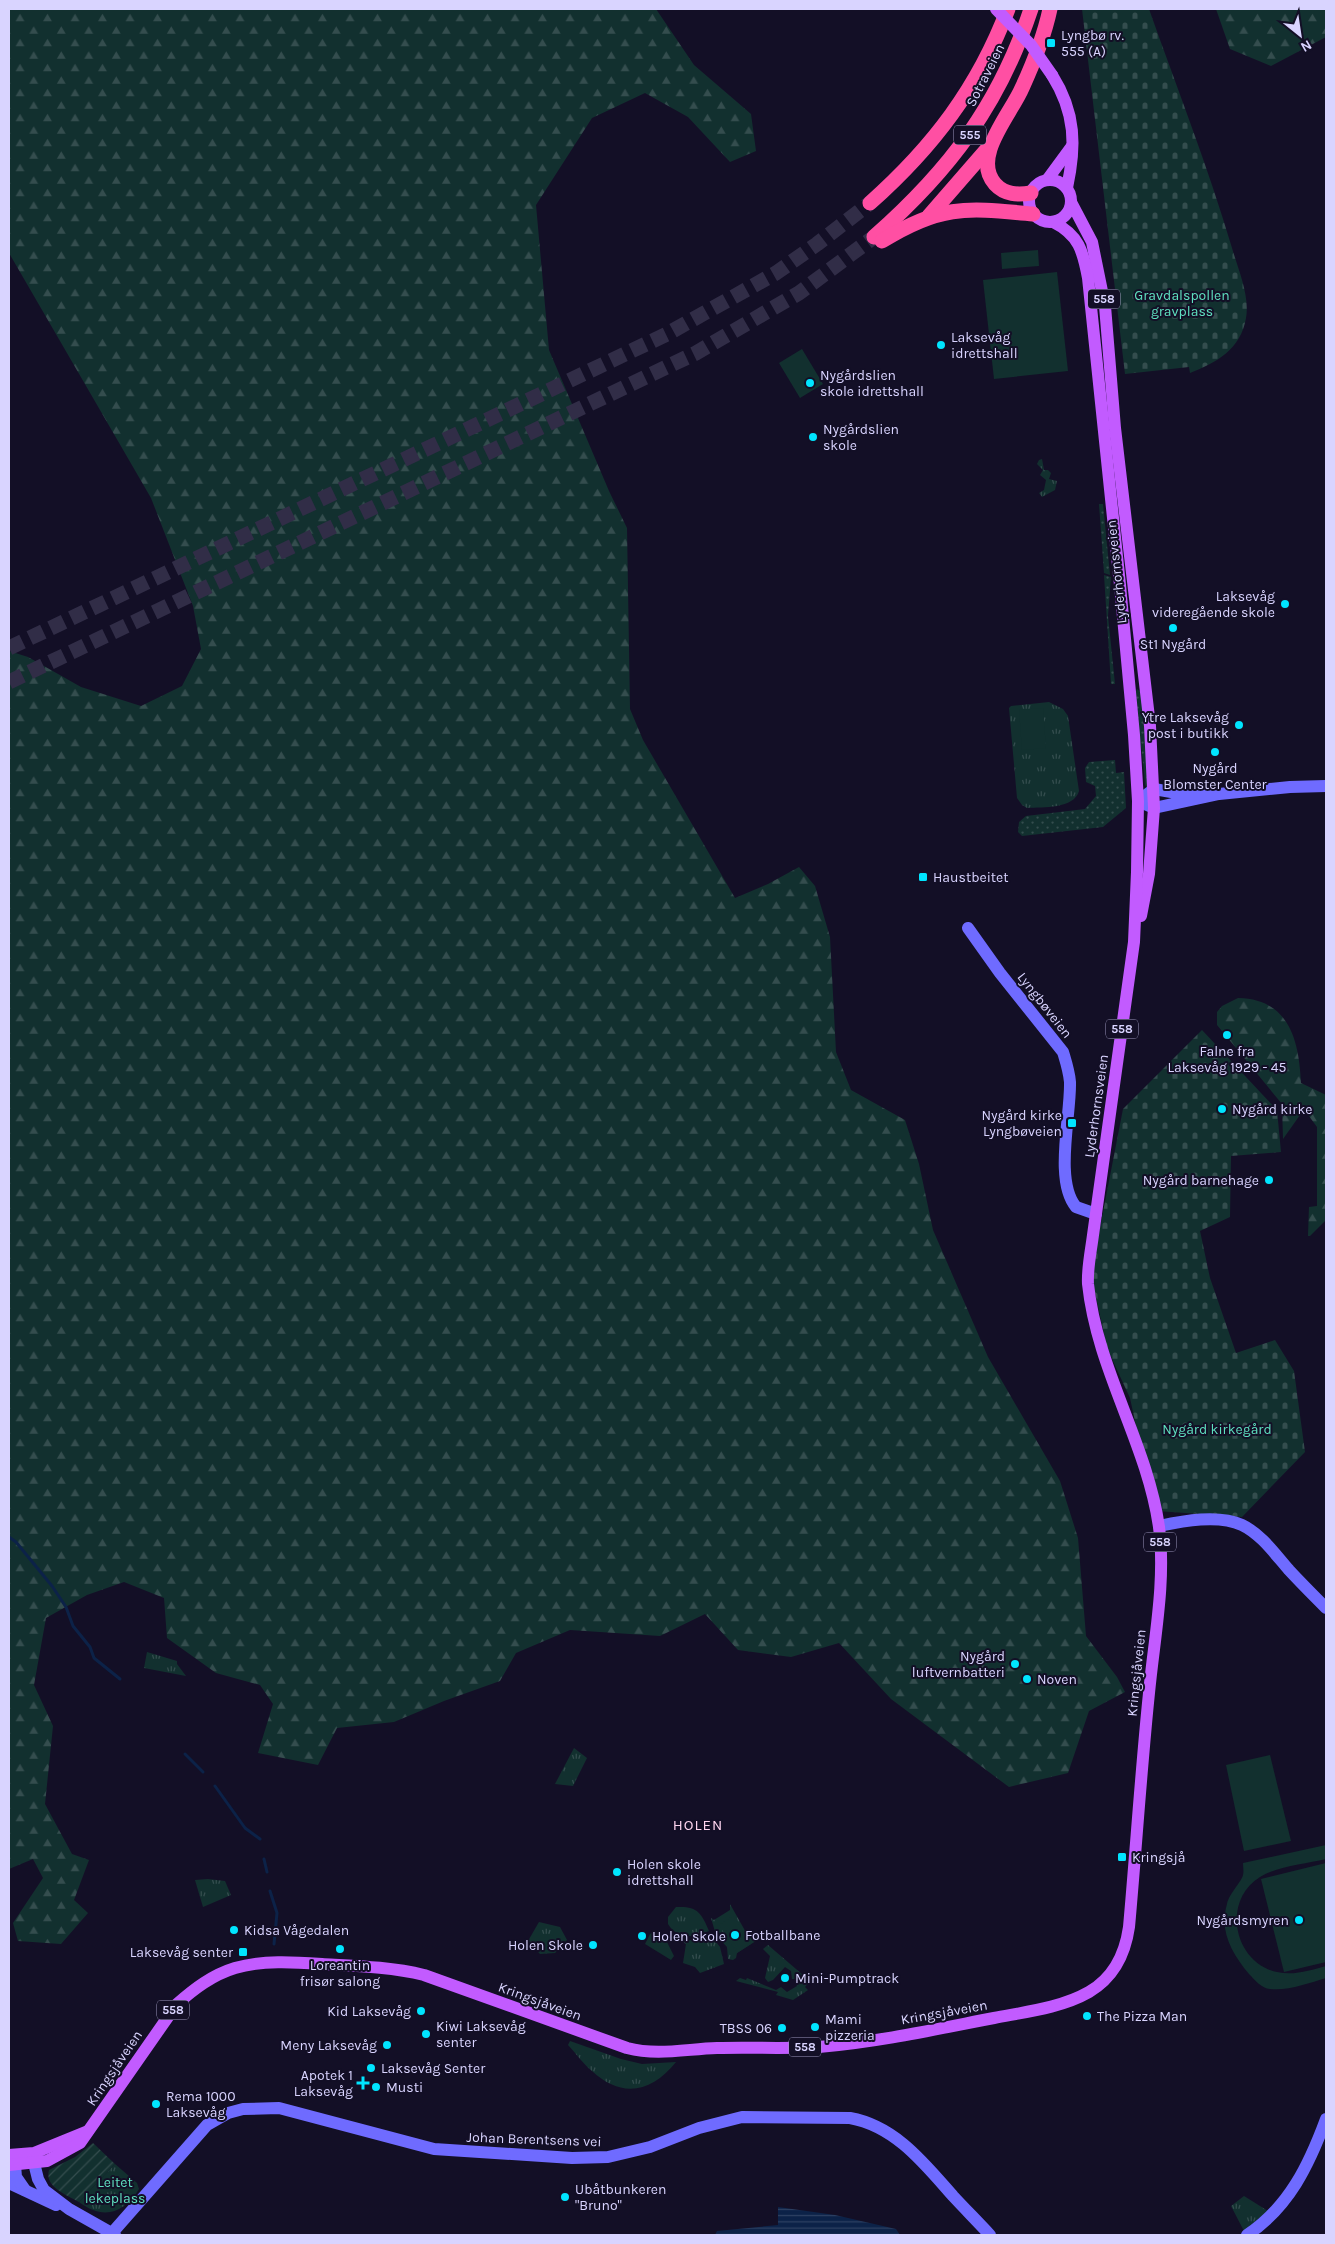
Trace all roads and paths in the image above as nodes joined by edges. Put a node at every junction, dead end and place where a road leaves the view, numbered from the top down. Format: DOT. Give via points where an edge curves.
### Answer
graph roads {
  1 [pos="997,9"];
  2 [pos="1008,9"];
  3 [pos="1031,9"];
  4 [pos="1050,9"];
  5 [pos="979,75"];
  6 [pos="1073,144"];
  7 [pos="990,146"];
  8 [pos="1046,180"];
  9 [pos="1067,188"];
  10 [pos="1031,193"];
  11 [pos="1071,202"];
  12 [pos="870,203"];
  13 [pos="1033,214"];
  14 [pos="929,216"];
  15 [pos="1053,222"];
  16 [pos="1326,786"];
  17 [pos="1154,789"];
  18 [pos="1219,794"];
  19 [pos="1138,801"];
  20 [pos="1154,808"];
  21 [pos="968,928"];
  22 [pos="1134,942"];
  23 [pos="1096,1214"];
  24 [pos="1159,1526"];
  25 [pos="1326,1608"];
  26 [pos="1326,2119"];
  27 [pos="29,2159"];
  28 [pos="11,2162"];
  29 [pos="9,2183"];
  30 [pos="25,2190"];
  31 [pos="69,2209"];
  32 [pos="114,2234"];
  33 [pos="990,2235"];
  34 [pos="1248,2235"];
  1 -- 5 [label="highway, 555"];
  1 -- 6 [label="main road, 558, bridge" via="1031,45 1063,92"];
  2 -- 5 [label="highway, Sotraveien / 555"];
  3 -- 14 [label="highway, Sotraveien / 555" via="1010,64 976,127 951,160 878,239"];
  4 -- 7 [label="highway, 555" via="1028,76"];
  5 -- 12 [label="highway, Sotraveien / 555" via="937,136"];
  6 -- 8 [label="main road"];
  6 -- 9 [label="main road, 558"];
  7 -- 10 [label="highway, 555" via="987,164 996,185 1006,192"];
  7 -- 14 [label="highway, 555"];
  8 -- 9 [label="main road"];
  8 -- 10 [label="main road"];
  9 -- 11 [label="main road, 558"];
  10 -- 13 [label="main road"];
  11 -- 15 [label="main road" via="1066,216"];
  11 -- 17 [label="main road, Lyderhornsveien / 558" via="1092,242 1105,306"];
  13 -- 14 [label="highway, 555" via="982,209"];
  13 -- 15 [label="main road, 558"];
  15 -- 19 [label="main road, Lyderhornsveien / 558" via="1073,236 1084,258 1088,278 1120,585"];
  16 -- 18 [label="street"];
  17 -- 18 [label="street"];
  17 -- 19 [label="street"];
  17 -- 20 [label="main road, Lyderhornsveien / 558"];
  18 -- 20 [label="street"];
  19 -- 20 [label="street"];
  19 -- 22 [label="main road, Lyderhornsveien / 558"];
  20 -- 22 [label="main road, Lyderhornsveien / 558" via="1149,874"];
  21 -- 23 [label="street, Lyngbøveien" via="1063,1052 1070,1083 1065,1158 1069,1194 1076,1207"];
  22 -- 23 [label="main road, Lyderhornsveien / 558"];
  23 -- 24 [label="main road, Kringsjåveien / 558" via="1088,1283 1101,1351 1136,1444"];
  24 -- 25 [label="street" via="1211,1520 1241,1524 1266,1543"];
  24 -- 27 [label="main road, Kringsjåveien / 558" via="1158,1606 1128,1936 1119,1963 1089,1992 1030,2011 821,2047 711,2048 651,2053 627,2048 404,1970 258,1963 234,1968 192,1990 177,2004 80,2142 47,2161"];
  26 -- 34 [label="street" via="1312,2157 1296,2187"];
  27 -- 28 [label="main road, Kringsjåveien / 558"];
  27 -- 31 [label="street" via="44,2190"];
  28 -- 30 [label="street"];
  29 -- 30 [label="street"];
  30 -- 31 [label="street"];
  31 -- 32 [label="street"];
  32 -- 33 [label="street, Johan Berentsens vei" via="207,2125 228,2113 260,2107 279,2108 434,2149 572,2158 608,2156 650,2147 699,2128 742,2117 850,2118 866,2121 892,2134 932,2171"];
}
